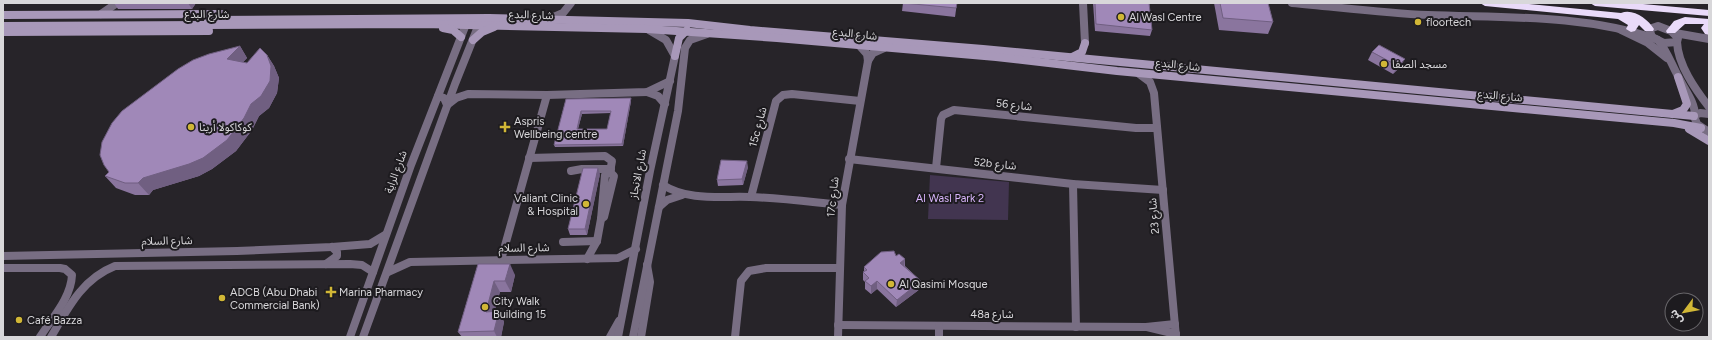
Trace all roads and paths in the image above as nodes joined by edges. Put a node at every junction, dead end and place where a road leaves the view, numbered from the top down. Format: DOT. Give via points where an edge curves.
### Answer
graph roads {
  1 [pos="117,3"];
  2 [pos="1083,3"];
  3 [pos="1292,3"];
  4 [pos="1486,3"];
  5 [pos="570,5"];
  6 [pos="1595,8"];
  7 [pos="1709,13"];
  8 [pos="101,14"];
  9 [pos="118,14"];
  10 [pos="3,15"];
  11 [pos="296,18"];
  12 [pos="549,19"];
  13 [pos="571,19"];
  14 [pos="3,20"];
  15 [pos="468,21"];
  16 [pos="481,21"];
  17 [pos="1709,21"];
  18 [pos="423,24"];
  19 [pos="303,25"];
  20 [pos="501,25"];
  21 [pos="1709,25"];
  22 [pos="3,26"];
  23 [pos="647,29"];
  24 [pos="1626,29"];
  25 [pos="1649,29"];
  26 [pos="750,30"];
  27 [pos="3,32"];
  28 [pos="684,32"];
  29 [pos="1673,32"];
  30 [pos="1709,32"];
  31 [pos="710,33"];
  32 [pos="461,37"];
  33 [pos="473,40"];
  34 [pos="1657,40"];
  35 [pos="1709,40"];
  36 [pos="1677,42"];
  37 [pos="1085,43"];
  38 [pos="859,45"];
  39 [pos="884,48"];
  40 [pos="675,56"];
  41 [pos="1069,57"];
  42 [pos="1089,60"];
  43 [pos="868,61"];
  44 [pos="1030,62"];
  45 [pos="1672,65"];
  46 [pos="1138,72"];
  47 [pos="1168,75"];
  48 [pos="1678,77"];
  49 [pos="670,81"];
  50 [pos="455,84"];
  51 [pos="647,92"];
  52 [pos="1154,93"];
  53 [pos="468,94"];
  54 [pos="1439,94"];
  55 [pos="547,95"];
  56 [pos="438,96"];
  57 [pos="1401,98"];
  58 [pos="860,101"];
  59 [pos="665,104"];
  60 [pos="447,105"];
  61 [pos="1709,107"];
  62 [pos="1709,114"];
  63 [pos="1666,115"];
  64 [pos="1694,116"];
  65 [pos="1645,121"];
  66 [pos="1701,128"];
  67 [pos="1157,131"];
  68 [pos="1709,132"];
  69 [pos="1709,141"];
  70 [pos="529,158"];
  71 [pos="849,159"];
  72 [pos="936,168"];
  73 [pos="610,170"];
  74 [pos="571,172"];
  75 [pos="1073,184"];
  76 [pos="663,185"];
  77 [pos="1163,193"];
  78 [pos="685,195"];
  79 [pos="751,197"];
  80 [pos="842,205"];
  81 [pos="659,207"];
  82 [pos="385,235"];
  83 [pos="596,243"];
  84 [pos="562,244"];
  85 [pos="332,247"];
  86 [pos="636,249"];
  87 [pos="396,250"];
  88 [pos="3,256"];
  89 [pos="587,259"];
  90 [pos="501,260"];
  91 [pos="410,262"];
  92 [pos="325,265"];
  93 [pos="647,265"];
  94 [pos="3,268"];
  95 [pos="839,268"];
  96 [pos="373,272"];
  97 [pos="388,272"];
  98 [pos="621,316"];
  99 [pos="1175,324"];
  100 [pos="838,325"];
  101 [pos="939,326"];
  102 [pos="1076,327"];
  103 [pos="1146,327"];
  104 [pos="1176,336"];
  105 [pos="40,337"];
  106 [pos="51,337"];
  107 [pos="350,337"];
  108 [pos="363,337"];
  109 [pos="610,337"];
  110 [pos="618,337"];
  111 [pos="633,337"];
  112 [pos="641,337"];
  113 [pos="735,337"];
  114 [pos="838,337"];
  115 [pos="939,337"];
  1 -- 8 [label="street"];
  1 -- 9 [label="street"];
  2 -- 37 [label="street"];
  3 -- 24 [label="street" via="1427,15 1520,17"];
  4 -- 6 [label="highway"];
  5 -- 12 [label="street"];
  5 -- 13 [label="street"];
  6 -- 7 [label="highway"];
  6 -- 24 [label="highway" via="1626,18 1634,25"];
  6 -- 25 [label="highway" via="1630,15 1640,19"];
  8 -- 9 [label="main road"];
  8 -- 10 [label="main road"];
  9 -- 11 [label="main road" via="209,14"];
  11 -- 14 [label="main road, شارع البدع"];
  11 -- 15 [label="main road, شارع البدع"];
  12 -- 13 [label="main road, شارع البدع"];
  12 -- 16 [label="main road, شارع البدع"];
  13 -- 26 [label="main road, شارع البدع" via="662,22"];
  15 -- 16 [label="main road, شارع البدع"];
  15 -- 18 [label="main road, شارع البدع"];
  15 -- 32 [label="street, شارع الراية"];
  16 -- 20 [label="main road, شارع البدع"];
  16 -- 33 [label="street"];
  17 -- 29 [label="highway" via="1682,20 1676,23"];
  18 -- 19 [label="main road, شارع البدع"];
  18 -- 32 [label="main road" via="451,29"];
  19 -- 22 [label="main road, شارع البدع"];
  19 -- 27 [label="main road" via="285,29"];
  20 -- 23 [label="main road, شارع البدع"];
  20 -- 33 [label="main road" via="482,32"];
  21 -- 30 [label="highway" via="1706,28"];
  23 -- 28 [label="main road, شارع البدع"];
  23 -- 40 [label="street" via="666,38"];
  24 -- 25 [label="street"];
  24 -- 34 [label="street"];
  24 -- 45 [label="street" via="1654,47"];
  25 -- 29 [label="street" via="1658,26"];
  25 -- 34 [label="street" via="1650,34"];
  26 -- 28 [label="main road" via="698,28"];
  26 -- 41 [label="main road, شارع البدع"];
  28 -- 31 [label="main road, شارع البدع"];
  28 -- 40 [label="main road" via="679,38"];
  29 -- 35 [label="street"];
  29 -- 36 [label="street" via="1678,38"];
  31 -- 38 [label="main road, شارع البدع"];
  31 -- 76 [label="street" via="695,37 685,48 678,110"];
  32 -- 56 [label="street, شارع الراية"];
  33 -- 50 [label="street"];
  34 -- 36 [label="street" via="1666,43"];
  34 -- 45 [label="street" via="1667,52"];
  35 -- 36 [label="street"];
  36 -- 61 [label="street" via="1678,53 1699,94"];
  37 -- 41 [label="main road" via="1082,52"];
  37 -- 42 [label="main road"];
  38 -- 39 [label="main road, شارع البدع"];
  38 -- 43 [label="street" via="867,54"];
  39 -- 43 [label="street" via="873,53"];
  39 -- 44 [label="main road, شارع البدع"];
  40 -- 49 [label="street, شارع الانجاز"];
  41 -- 42 [label="main road, شارع البدع"];
  42 -- 44 [label="main road" via="1082,64 1044,60"];
  42 -- 54 [label="main road, شارع البدع"];
  43 -- 58 [label="street, 17c شارع"];
  44 -- 46 [label="main road, شارع البدع"];
  45 -- 48 [label="street"];
  46 -- 47 [label="main road, شارع البدع"];
  46 -- 52 [label="street, شارع 23" via="1149,80"];
  47 -- 52 [label="street" via="1158,80"];
  47 -- 57 [label="main road, شارع البدع"];
  48 -- 63 [label="main road" via="1687,104 1680,112"];
  48 -- 64 [label="street" via="1694,105"];
  49 -- 51 [label="street"];
  49 -- 59 [label="street, شارع الانجاز"];
  50 -- 53 [label="street" via="459,91"];
  50 -- 60 [label="street"];
  51 -- 55 [label="street"];
  51 -- 59 [label="street" via="658,96"];
  52 -- 67 [label="street, شارع 23"];
  53 -- 55 [label="street"];
  53 -- 60 [label="street" via="456,98"];
  54 -- 57 [label="main road" via="1404,93 1401,94"];
  54 -- 63 [label="main road, شارع البدع"];
  55 -- 70 [label="street"];
  56 -- 60 [label="street" via="444,98"];
  56 -- 82 [label="street, شارع الراية"];
  57 -- 65 [label="main road, شارع البدع"];
  58 -- 71 [label="street, 17c شارع"];
  58 -- 79 [label="street, 15c شارع" via="792,94 779,98 776,101"];
  59 -- 86 [label="street, شارع الانجاز"];
  60 -- 87 [label="street"];
  62 -- 64 [label="street" via="1700,113"];
  63 -- 64 [label="main road, شارع البدع"];
  64 -- 66 [label="street" via="1695,123"];
  65 -- 66 [label="main road, شارع البدع"];
  65 -- 69 [label="main road" via="1684,128 1698,133"];
  66 -- 68 [label="street"];
  67 -- 72 [label="street, شارع 56" via="954,110 944,115 941,120"];
  67 -- 77 [label="street, شارع 23"];
  70 -- 73 [label="street" via="605,156 612,161"];
  70 -- 90 [label="street"];
  71 -- 72 [label="street, 52b شارع"];
  71 -- 80 [label="street, 17c شارع"];
  72 -- 75 [label="street, 52b شارع"];
  73 -- 74 [label="street" via="582,169"];
  73 -- 83 [label="street" via="614,176"];
  75 -- 77 [label="street, 52b شارع"];
  75 -- 102 [label="street"];
  76 -- 78 [label="street"];
  76 -- 81 [label="street"];
  77 -- 99 [label="street, شارع 23"];
  78 -- 79 [label="street"];
  78 -- 81 [label="street" via="668,200"];
  79 -- 80 [label="street"];
  80 -- 95 [label="street, 17c شارع"];
  81 -- 93 [label="street"];
  82 -- 85 [label="street, شارع السلام" via="370,244"];
  82 -- 96 [label="street, شارع الراية"];
  83 -- 84 [label="street"];
  83 -- 89 [label="street"];
  85 -- 88 [label="street, شارع السلام"];
  85 -- 92 [label="street" via="337,256"];
  86 -- 89 [label="street, شارع السلام" via="623,257"];
  86 -- 98 [label="street, شارع الانجاز"];
  87 -- 91 [label="street" via="401,258"];
  87 -- 97 [label="street"];
  89 -- 90 [label="street, شارع السلام"];
  90 -- 91 [label="street, شارع السلام"];
  91 -- 97 [label="street, شارع السلام"];
  92 -- 96 [label="street" via="356,264"];
  92 -- 106 [label="street" via="115,266 95,274 79,293"];
  93 -- 111 [label="street"];
  93 -- 112 [label="street" via="650,282"];
  94 -- 105 [label="street" via="65,269 72,275 73,279 66,295"];
  95 -- 100 [label="street, 17c شارع"];
  95 -- 113 [label="street" via="766,268 749,271 741,281"];
  96 -- 107 [label="street, شارع الراية"];
  97 -- 108 [label="street"];
  98 -- 109 [label="street"];
  98 -- 110 [label="street, شارع الانجاز"];
  99 -- 103 [label="street, 48a شارع"];
  99 -- 104 [label="street, شارع 23"];
  100 -- 101 [label="street, 48a شارع"];
  100 -- 114 [label="street, 17c شارع"];
  101 -- 102 [label="street, 48a شارع"];
  101 -- 115 [label="street"];
  102 -- 103 [label="street, 48a شارع"];
  103 -- 104 [label="street, 48a شارع"];
}
